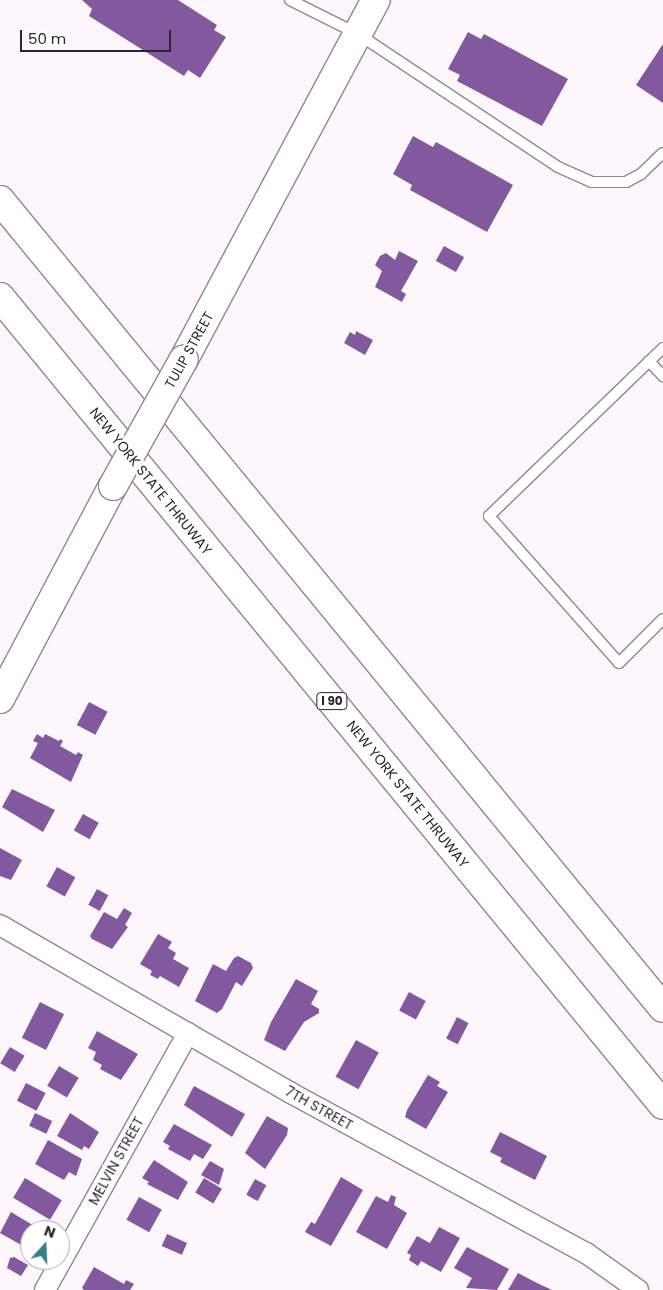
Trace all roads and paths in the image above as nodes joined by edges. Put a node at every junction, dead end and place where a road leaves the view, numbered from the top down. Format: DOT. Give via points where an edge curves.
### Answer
graph roads {
  1 [pos="290,0"];
  2 [pos="376,0"];
  3 [pos="358,34"];
  4 [pos="663,153"];
  5 [pos="0,200"];
  6 [pos="0,297"];
  7 [pos="663,348"];
  8 [pos="649,361"];
  9 [pos="663,376"];
  10 [pos="663,619"];
  11 [pos="0,699"];
  12 [pos="0,925"];
  13 [pos="663,1008"];
  14 [pos="188,1033"];
  15 [pos="663,1105"];
  16 [pos="44,1290"];
  17 [pos="638,1290"];
  1 -- 3 [label="lane"];
  2 -- 3 [label="main road, TULIP STREET"];
  3 -- 4 [label="lane" via="558,167 591,182 626,182 641,174"];
  3 -- 11 [label="main road, TULIP STREET, bridge"];
  5 -- 13 [label="main road"];
  6 -- 15 [label="main road, NEW YORK STATE THRUWAY / I 90"];
  7 -- 8 [label="lane"];
  8 -- 9 [label="lane"];
  8 -- 10 [label="lane" via="489,516 618,663"];
  12 -- 14 [label="street, 7TH STREET"];
  14 -- 16 [label="street, MELVIN STREET"];
  14 -- 17 [label="street, 7TH STREET" via="586,1253"];
}
